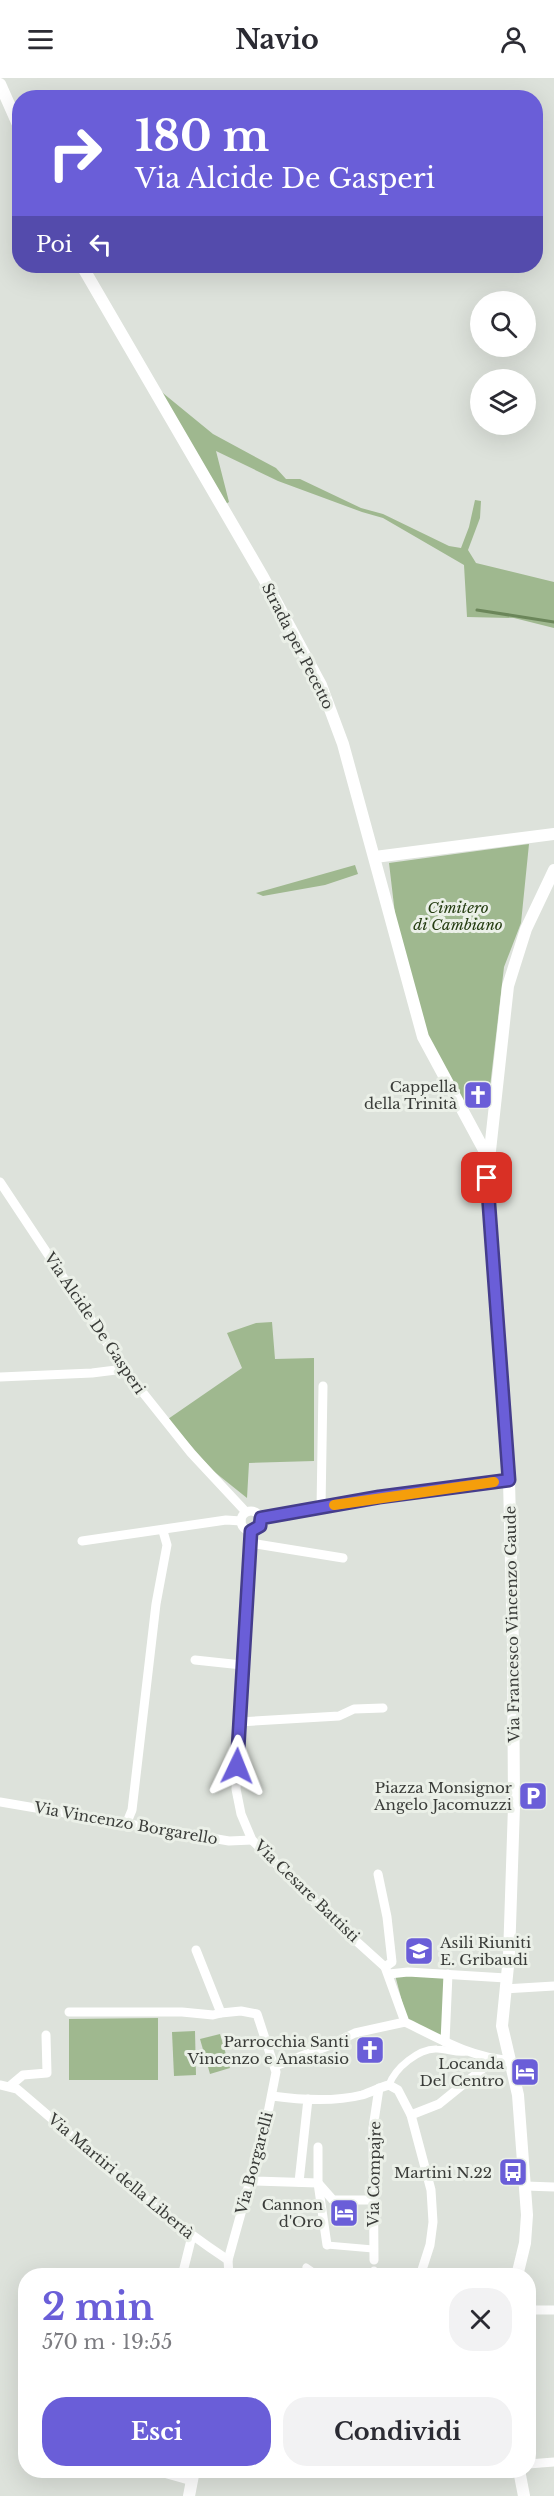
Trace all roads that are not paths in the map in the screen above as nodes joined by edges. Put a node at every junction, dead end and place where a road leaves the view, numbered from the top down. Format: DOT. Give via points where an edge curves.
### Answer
graph roads {
  1 [pos="3,78"];
  2 [pos="0,84"];
  3 [pos="7,97"];
  4 [pos="12,109"];
  5 [pos="86,273"];
  6 [pos="554,834"];
  7 [pos="375,857"];
  8 [pos="554,870"];
  9 [pos="489,1153"];
  10 [pos="0,1182"];
  11 [pos="124,1369"];
  12 [pos="0,1377"];
  13 [pos="323,1386"];
  14 [pos="509,1480"];
  15 [pos="321,1508"];
  16 [pos="244,1516"];
  17 [pos="261,1518"];
  18 [pos="163,1531"];
  19 [pos="251,1531"];
  20 [pos="82,1542"];
  21 [pos="250,1543"];
  22 [pos="343,1558"];
  23 [pos="195,1660"];
  24 [pos="243,1665"];
  25 [pos="383,1708"];
  26 [pos="239,1722"];
  27 [pos="0,1802"];
  28 [pos="128,1822"];
  29 [pos="252,1840"];
  30 [pos="378,1874"];
  31 [pos="196,1950"];
  32 [pos="387,1970"];
  33 [pos="448,1974"];
  34 [pos="506,1984"];
  35 [pos="554,1986"];
  36 [pos="69,2012"];
  37 [pos="221,2013"];
  38 [pos="405,2022"];
  39 [pos="46,2036"];
  40 [pos="446,2042"];
  41 [pos="467,2051"];
  42 [pos="490,2059"];
  43 [pos="508,2060"];
  44 [pos="275,2066"];
  45 [pos="389,2085"];
  46 [pos="5,2086"];
  47 [pos="379,2088"];
  48 [pos="272,2096"];
  49 [pos="308,2099"];
  50 [pos="411,2115"];
  51 [pos="318,2147"];
  52 [pos="252,2179"];
  53 [pos="298,2182"];
  54 [pos="318,2183"];
  55 [pos="525,2186"];
  56 [pos="554,2187"];
  57 [pos="372,2200"];
  58 [pos="192,2236"];
  59 [pos="327,2245"];
  60 [pos="373,2249"];
  61 [pos="228,2259"];
  62 [pos="306,2266"];
  63 [pos="374,2267"];
  64 [pos="184,2268"];
  65 [pos="229,2268"];
  66 [pos="309,2268"];
  67 [pos="423,2268"];
  68 [pos="519,2268"];
  69 [pos="536,2310"];
  70 [pos="554,2310"];
  71 [pos="554,2462"];
  72 [pos="536,2463"];
  73 [pos="193,2478"];
  74 [pos="521,2478"];
  75 [pos="189,2496"];
  76 [pos="524,2496"];
  1 -- 3 [label="street"];
  2 -- 3 [label="street"];
  3 -- 4 [label="street"];
  5 -- 7 [label="street, Strada per Pecetto" via="263,577 321,685"];
  6 -- 7 [label="street"];
  7 -- 9 [label="street, Strada per Pecetto" via="423,1037"];
  8 -- 9 [label="street, Via Francesco Vincenzo Gaude" via="526,929 508,986"];
  9 -- 14 [label="street, Via Francesco Vincenzo Gaude" via="487,1178"];
  10 -- 11 [label="street, Via Alcide De Gasperi"];
  11 -- 12 [label="street"];
  11 -- 16 [label="street, Via Alcide De Gasperi"];
  13 -- 15 [label="street"];
  14 -- 15 [label="street"];
  14 -- 34 [label="street, Via Francesco Vincenzo Gaude" via="514,1739"];
  15 -- 17 [label="street"];
  16 -- 17 [label="street" via="254,1511"];
  16 -- 18 [label="street"];
  16 -- 19 [label="street" via="245,1528"];
  17 -- 19 [label="street" via="260,1526"];
  18 -- 20 [label="street"];
  18 -- 28 [label="street" via="167,1545"];
  19 -- 21 [label="street, Via Cesare Battisti"];
  21 -- 22 [label="street"];
  21 -- 24 [label="street, Via Cesare Battisti"];
  23 -- 24 [label="street"];
  24 -- 26 [label="street, Via Cesare Battisti"];
  25 -- 26 [label="street" via="354,1709 339,1716"];
  26 -- 29 [label="street, Via Cesare Battisti" via="236,1789"];
  27 -- 28 [label="street, Via Vincenzo Borgarello"];
  28 -- 29 [label="street, Via Vincenzo Borgarello" via="230,1841"];
  29 -- 32 [label="street, Via Cesare Battisti"];
  30 -- 32 [label="street" via="392,1962"];
  31 -- 37 [label="street"];
  32 -- 33 [label="street"];
  32 -- 38 [label="street, Via Cesare Battisti"];
  33 -- 34 [label="street"];
  33 -- 40 [label="street"];
  34 -- 35 [label="street"];
  34 -- 43 [label="street, Via Francesco Vincenzo Gaude" via="502,2034"];
  36 -- 37 [label="street"];
  37 -- 44 [label="street" via="257,2014"];
  38 -- 40 [label="street"];
  38 -- 44 [label="street" via="356,2033"];
  39 -- 46 [label="street" via="47,2073 23,2076"];
  40 -- 41 [label="street"];
  41 -- 42 [label="street"];
  41 -- 45 [label="street" via="424,2051 393,2076"];
  42 -- 43 [label="street"];
  42 -- 50 [label="street" via="439,2104"];
  43 -- 55 [label="street, Via Francesco Vincenzo Gaude" via="518,2096"];
  44 -- 48 [label="street, Via Borgarelli"];
  45 -- 47 [label="street"];
  45 -- 50 [label="street" via="398,2090"];
  46 -- 58 [label="street, Via Martiri della Libertà" via="17,2089"];
  47 -- 49 [label="street" via="364,2094"];
  47 -- 57 [label="street, Via Compajre" via="373,2128"];
  48 -- 49 [label="street"];
  48 -- 52 [label="street, Via Borgarelli"];
  49 -- 53 [label="street"];
  50 -- 67 [label="street" via="431,2190 434,2222"];
  51 -- 54 [label="street"];
  52 -- 53 [label="street"];
  52 -- 61 [label="street, Via Borgarelli"];
  53 -- 54 [label="street"];
  54 -- 57 [label="street" via="333,2200"];
  54 -- 59 [label="street"];
  55 -- 56 [label="street"];
  55 -- 68 [label="street, Via Francesco Vincenzo Gaude" via="525,2243"];
  57 -- 60 [label="street, Via Compajre"];
  58 -- 61 [label="street, Via Martiri della Libertà"];
  58 -- 64 [label="street"];
  59 -- 60 [label="street"];
  60 -- 63 [label="street, Via Compajre"];
  61 -- 65 [label="street"];
  62 -- 66 [label="street"];
  69 -- 70 [label="street"];
  71 -- 72 [label="street"];
  73 -- 75 [label="street"];
  74 -- 76 [label="street"];
}
